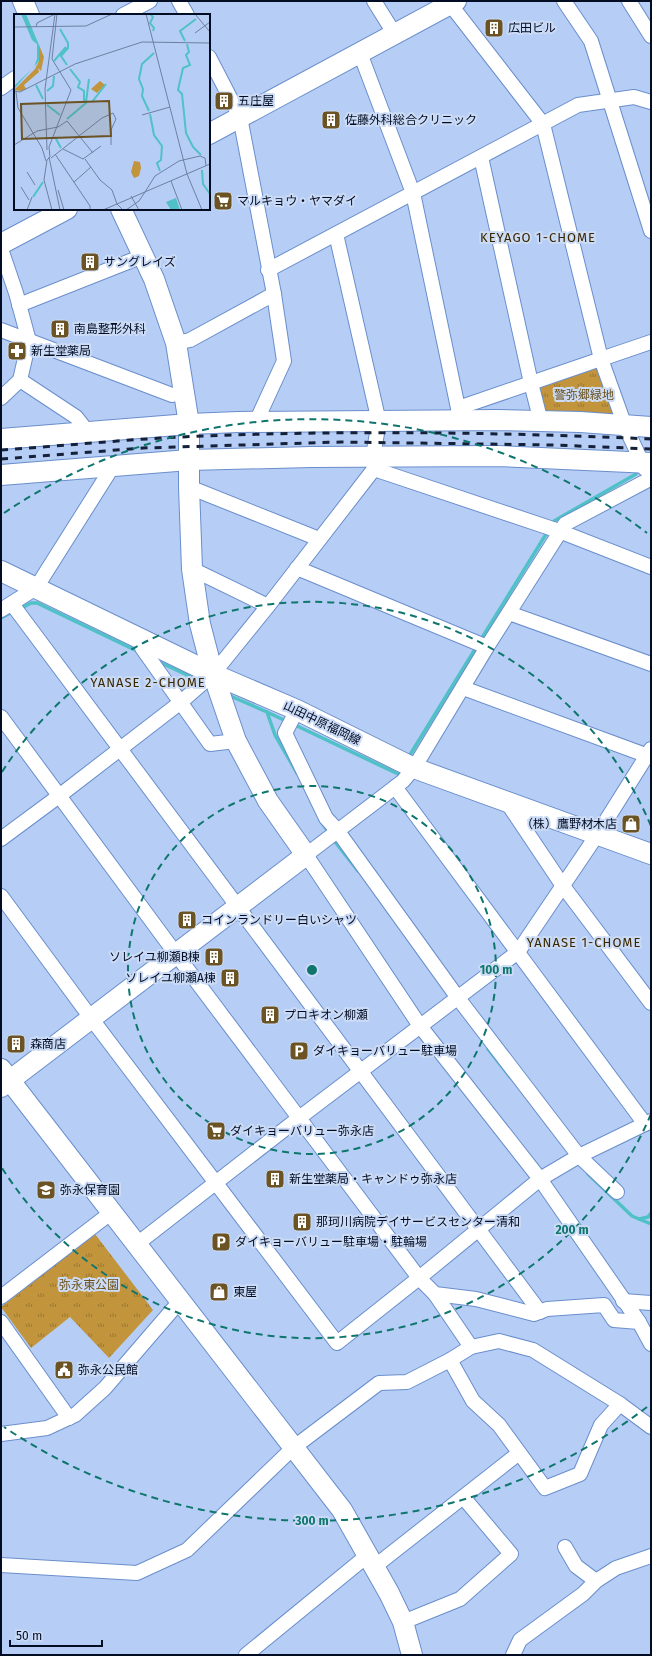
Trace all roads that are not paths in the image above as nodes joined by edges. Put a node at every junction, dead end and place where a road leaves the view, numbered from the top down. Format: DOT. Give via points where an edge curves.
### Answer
graph roads {
  1 [pos="22,1"];
  2 [pos="150,1"];
  3 [pos="179,1"];
  4 [pos="374,1"];
  5 [pos="564,1"];
  6 [pos="629,1"];
  7 [pos="453,3"];
  8 [pos="28,14"];
  9 [pos="125,14"];
  10 [pos="186,14"];
  11 [pos="394,33"];
  12 [pos="651,36"];
  13 [pos="360,53"];
  14 [pos="210,60"];
  15 [pos="14,79"];
  16 [pos="1,88"];
  17 [pos="610,101"];
  18 [pos="651,102"];
  19 [pos="240,117"];
  20 [pos="543,124"];
  21 [pos="210,133"];
  22 [pos="481,157"];
  23 [pos="413,194"];
  24 [pos="65,210"];
  25 [pos="121,210"];
  26 [pos="651,231"];
  27 [pos="336,234"];
  28 [pos="1,244"];
  29 [pos="1,249"];
  30 [pos="143,256"];
  31 [pos="268,270"];
  32 [pos="274,294"];
  33 [pos="19,305"];
  34 [pos="1,330"];
  35 [pos="29,341"];
  36 [pos="651,342"];
  37 [pos="176,343"];
  38 [pos="601,359"];
  39 [pos="20,380"];
  40 [pos="531,383"];
  41 [pos="184,392"];
  42 [pos="1,398"];
  43 [pos="461,414"];
  44 [pos="256,422"];
  45 [pos="379,422"];
  46 [pos="541,422"];
  47 [pos="189,424"];
  48 [pos="625,426"];
  49 [pos="651,427"];
  50 [pos="88,432"];
  51 [pos="1,439"];
  52 [pos="190,460"];
  53 [pos="374,463"];
  54 [pos="113,466"];
  55 [pos="648,471"];
  56 [pos="1,475"];
  57 [pos="189,487"];
  58 [pos="559,531"];
  59 [pos="320,540"];
  60 [pos="651,567"];
  61 [pos="297,568"];
  62 [pos="192,569"];
  63 [pos="1,571"];
  64 [pos="36,588"];
  65 [pos="268,606"];
  66 [pos="11,610"];
  67 [pos="509,613"];
  68 [pos="142,643"];
  69 [pos="487,647"];
  70 [pos="651,664"];
  71 [pos="211,684"];
  72 [pos="462,688"];
  73 [pos="181,702"];
  74 [pos="1,717"];
  75 [pos="293,718"];
  76 [pos="236,741"];
  77 [pos="120,748"];
  78 [pos="650,754"];
  79 [pos="408,765"];
  80 [pos="396,787"];
  81 [pos="59,796"];
  82 [pos="506,801"];
  83 [pos="337,830"];
  84 [pos="597,835"];
  85 [pos="1,838"];
  86 [pos="651,854"];
  87 [pos="306,855"];
  88 [pos="563,886"];
  89 [pos="1,896"];
  90 [pos="238,906"];
  91 [pos="518,952"];
  92 [pos="176,954"];
  93 [pos="458,998"];
  94 [pos="651,1003"];
  95 [pos="91,1018"];
  96 [pos="420,1026"];
  97 [pos="361,1072"];
  98 [pos="4,1079"];
  99 [pos="299,1118"];
  100 [pos="648,1123"];
  101 [pos="575,1159"];
  102 [pos="540,1179"];
  103 [pos="216,1183"];
  104 [pos="617,1192"];
  105 [pos="112,1212"];
  106 [pos="478,1229"];
  107 [pos="137,1244"];
  108 [pos="420,1278"];
  109 [pos="435,1294"];
  110 [pos="1,1297"];
  111 [pos="180,1301"];
  112 [pos="623,1301"];
  113 [pos="651,1303"];
  114 [pos="540,1312"];
  115 [pos="1,1322"];
  116 [pos="639,1322"];
  117 [pos="651,1344"];
  118 [pos="471,1347"];
  119 [pos="450,1360"];
  120 [pos="620,1404"];
  121 [pos="69,1418"];
  122 [pos="651,1427"];
  123 [pos="1,1434"];
  124 [pos="293,1448"];
  125 [pos="519,1453"];
  126 [pos="463,1496"];
  127 [pos="565,1547"];
  128 [pos="651,1556"];
  129 [pos="371,1561"];
  130 [pos="1,1565"];
  131 [pos="596,1581"];
  132 [pos="403,1622"];
  133 [pos="246,1655"];
  134 [pos="412,1655"];
  135 [pos="512,1655"];
  1 -- 8 [label="street"];
  2 -- 9 [label="street"];
  3 -- 10 [label="street"];
  4 -- 11 [label="street"];
  5 -- 17 [label="street" via="591,41"];
  6 -- 12 [label="street"];
  7 -- 11 [label="street"];
  7 -- 20 [label="street"];
  11 -- 13 [label="street"];
  13 -- 19 [label="street"];
  13 -- 23 [label="street"];
  14 -- 19 [label="street"];
  15 -- 16 [label="street"];
  17 -- 18 [label="street" via="634,97"];
  17 -- 20 [label="street" via="578,105"];
  17 -- 26 [label="street"];
  19 -- 21 [label="street"];
  19 -- 31 [label="street"];
  20 -- 22 [label="street"];
  20 -- 38 [label="street"];
  22 -- 23 [label="street"];
  22 -- 40 [label="street"];
  23 -- 27 [label="street"];
  23 -- 43 [label="street"];
  24 -- 28 [label="street"];
  25 -- 30 [label="street"];
  27 -- 31 [label="street"];
  27 -- 45 [label="street"];
  29 -- 33 [label="street"];
  30 -- 33 [label="street"];
  30 -- 37 [label="street" via="154,279"];
  31 -- 32 [label="street"];
  32 -- 37 [label="street" via="190,340"];
  32 -- 44 [label="street" via="284,361"];
  33 -- 35 [label="street"];
  34 -- 35 [label="street"];
  35 -- 39 [label="street"];
  35 -- 41 [label="street" via="172,395"];
  36 -- 38 [label="street"];
  37 -- 41 [label="street"];
  38 -- 40 [label="street"];
  38 -- 48 [label="street"];
  39 -- 42 [label="street"];
  39 -- 50 [label="street" via="76,417"];
  40 -- 43 [label="street"];
  40 -- 46 [label="street"];
  41 -- 47 [label="street"];
  43 -- 45 [label="street"];
  43 -- 46 [label="street"];
  44 -- 45 [label="street"];
  44 -- 47 [label="street"];
  45 -- 53 [label="street"];
  46 -- 48 [label="street"];
  47 -- 50 [label="street"];
  47 -- 52 [label="street"];
  48 -- 49 [label="street"];
  48 -- 55 [label="street"];
  50 -- 51 [label="street"];
  52 -- 53 [label="street"];
  52 -- 54 [label="street"];
  52 -- 57 [label="street"];
  53 -- 55 [label="street" via="498,456"];
  53 -- 58 [label="street"];
  53 -- 59 [label="street"];
  54 -- 56 [label="street"];
  54 -- 64 [label="street"];
  55 -- 58 [label="street" via="565,524"];
  57 -- 59 [label="street"];
  57 -- 62 [label="street"];
  58 -- 60 [label="street"];
  58 -- 67 [label="street"];
  59 -- 61 [label="street"];
  61 -- 65 [label="street"];
  61 -- 69 [label="street"];
  62 -- 65 [label="street"];
  62 -- 71 [label="street"];
  63 -- 64 [label="street, 山田中原福岡線"];
  64 -- 66 [label="street"];
  64 -- 68 [label="street, 山田中原福岡線"];
  65 -- 71 [label="street"];
  66 -- 77 [label="street"];
  67 -- 69 [label="street"];
  67 -- 70 [label="street"];
  68 -- 71 [label="street, 山田中原福岡線"];
  68 -- 73 [label="street"];
  69 -- 72 [label="street"];
  71 -- 73 [label="street"];
  71 -- 75 [label="street, 山田中原福岡線"];
  71 -- 76 [label="street"];
  72 -- 78 [label="street"];
  72 -- 79 [label="street"];
  73 -- 76 [label="street" via="210,744"];
  73 -- 77 [label="street"];
  74 -- 81 [label="street"];
  75 -- 79 [label="street, 山田中原福岡線"];
  75 -- 83 [label="street" via="284,733 326,818"];
  76 -- 87 [label="street" via="268,801"];
  77 -- 81 [label="street"];
  77 -- 90 [label="street"];
  78 -- 84 [label="street"];
  79 -- 80 [label="street" via="403,781"];
  79 -- 82 [label="street, 山田中原福岡線"];
  80 -- 83 [label="street"];
  80 -- 91 [label="street"];
  81 -- 85 [label="street"];
  81 -- 92 [label="street"];
  82 -- 84 [label="street, 山田中原福岡線"];
  82 -- 88 [label="street"];
  83 -- 87 [label="street"];
  83 -- 93 [label="street"];
  84 -- 86 [label="street, 山田中原福岡線"];
  84 -- 88 [label="street"];
  87 -- 90 [label="street"];
  87 -- 96 [label="street"];
  88 -- 91 [label="street"];
  88 -- 94 [label="street"];
  89 -- 95 [label="street"];
  90 -- 92 [label="street"];
  90 -- 97 [label="street"];
  91 -- 93 [label="street"];
  91 -- 100 [label="street"];
  92 -- 95 [label="street"];
  92 -- 99 [label="street"];
  93 -- 96 [label="street"];
  93 -- 101 [label="street"];
  95 -- 98 [label="street"];
  95 -- 103 [label="street"];
  96 -- 97 [label="street"];
  96 -- 102 [label="street"];
  97 -- 99 [label="street"];
  97 -- 106 [label="street"];
  98 -- 105 [label="street"];
  99 -- 103 [label="street"];
  99 -- 108 [label="street"];
  100 -- 101 [label="street"];
  101 -- 102 [label="street"];
  101 -- 104 [label="street"];
  102 -- 106 [label="street"];
  102 -- 112 [label="street"];
  103 -- 107 [label="street"];
  103 -- 108 [label="street" via="337,1343"];
  105 -- 107 [label="street"];
  105 -- 110 [label="street"];
  106 -- 108 [label="street"];
  106 -- 114 [label="street"];
  107 -- 111 [label="street"];
  108 -- 109 [label="street"];
  109 -- 114 [label="street" via="476,1299 534,1314"];
  109 -- 118 [label="street"];
  111 -- 121 [label="street" via="105,1388"];
  111 -- 124 [label="street"];
  112 -- 113 [label="street"];
  112 -- 116 [label="street"];
  114 -- 116 [label="street" via="547,1309 604,1305 614,1320"];
  115 -- 121 [label="street"];
  116 -- 117 [label="street"];
  118 -- 119 [label="street"];
  118 -- 120 [label="street" via="499,1342 533,1350"];
  119 -- 124 [label="street" via="407,1382 378,1383"];
  119 -- 125 [label="street" via="473,1401 499,1425"];
  120 -- 122 [label="street"];
  120 -- 125 [label="street" via="601,1425 580,1474 545,1488"];
  121 -- 123 [label="street" via="47,1428"];
  124 -- 129 [label="street" via="342,1510"];
  124 -- 130 [label="street" via="187,1550 137,1573"];
  125 -- 126 [label="street"];
  126 -- 129 [label="street"];
  126 -- 132 [label="street" via="511,1554 460,1599"];
  127 -- 131 [label="street" via="576,1566"];
  128 -- 131 [label="street" via="616,1568"];
  129 -- 132 [label="street"];
  129 -- 133 [label="street"];
  131 -- 135 [label="street" via="583,1594 520,1640"];
  132 -- 134 [label="street"];
}
